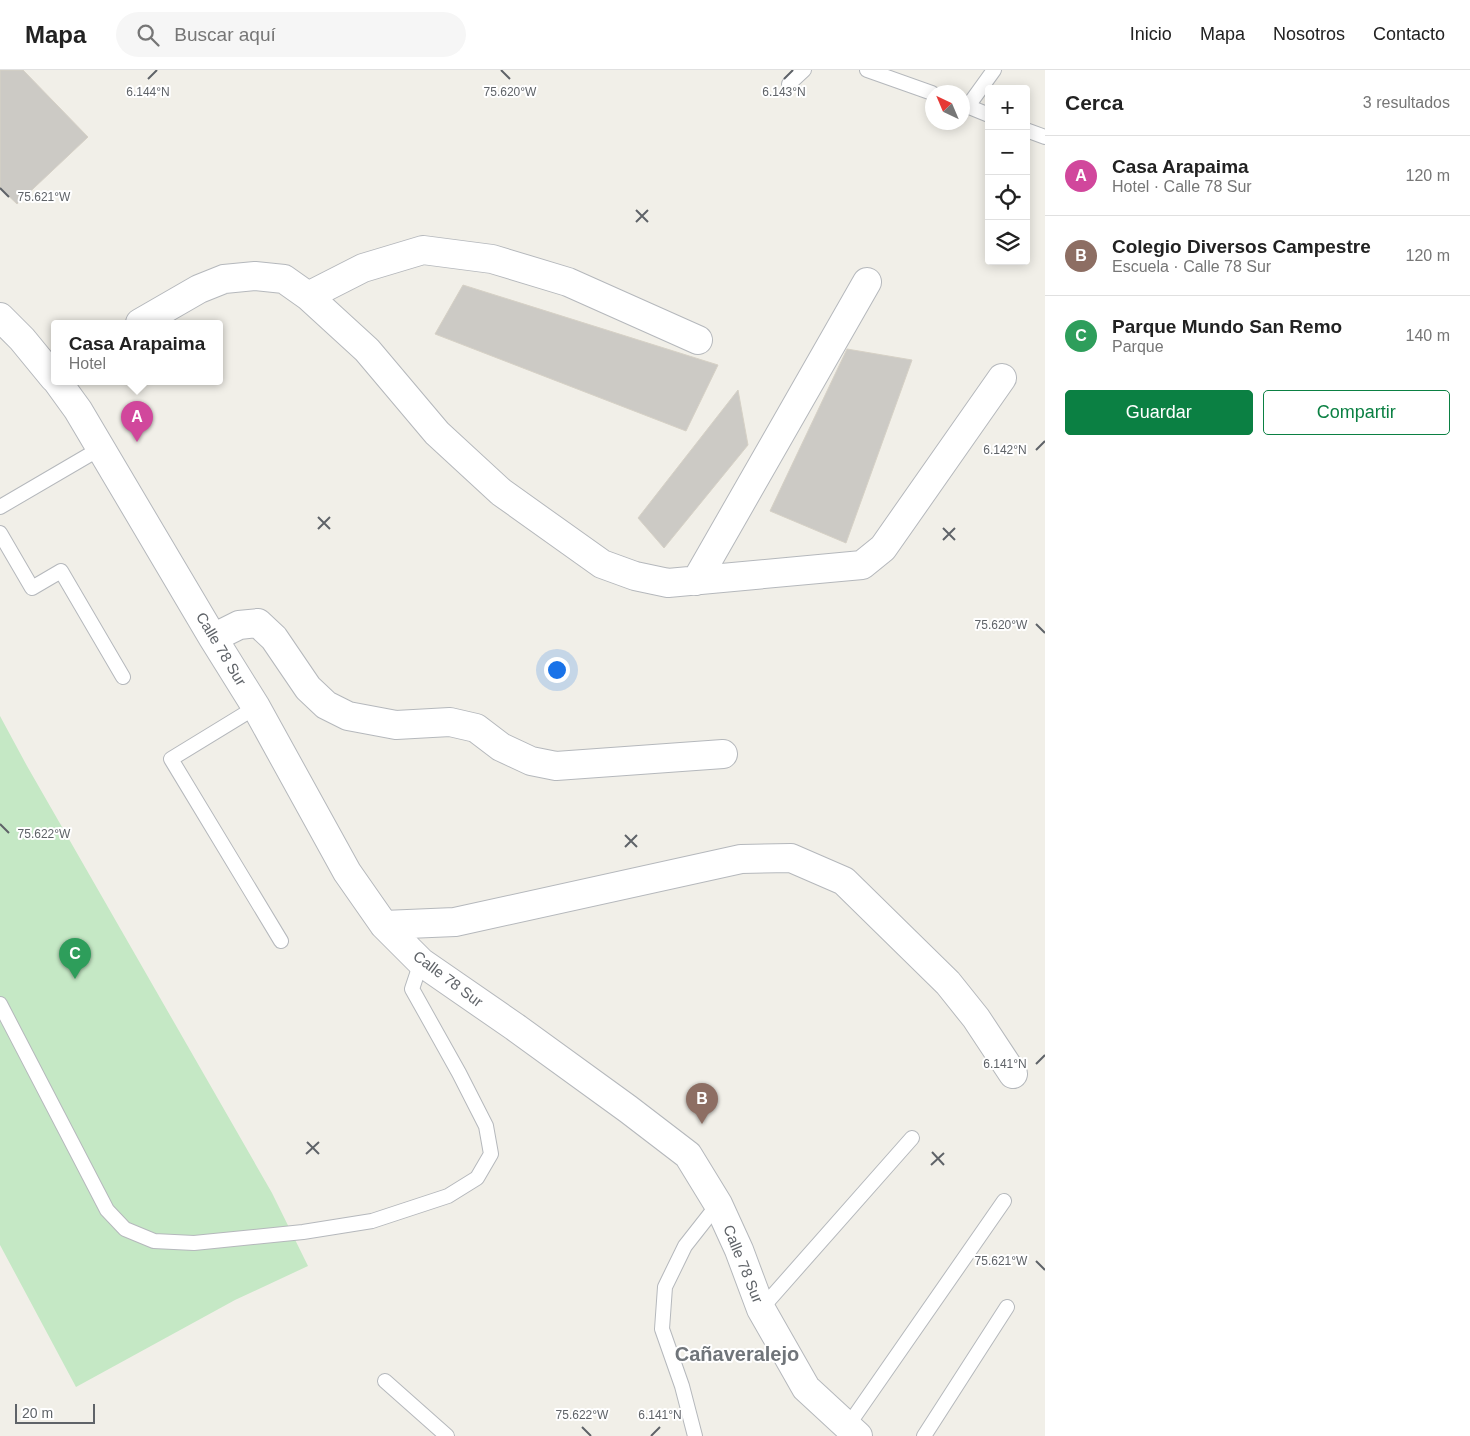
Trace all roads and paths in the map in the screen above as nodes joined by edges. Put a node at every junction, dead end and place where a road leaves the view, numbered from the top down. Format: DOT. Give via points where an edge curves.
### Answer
graph roads {
  1 [pos="804,70"];
  2 [pos="867,70"];
  3 [pos="994,70"];
  4 [pos="789,84"];
  5 [pos="925,91"];
  6 [pos="970,99"];
  7 [pos="970,107"];
  8 [pos="985,112"];
  9 [pos="1030,131"];
  10 [pos="1045,137"];
  11 [pos="867,282"];
  12 [pos="308,296"];
  13 [pos="0,317"];
  14 [pos="145,320"];
  15 [pos="11,338"];
  16 [pos="698,340"];
  17 [pos="51,373"];
  18 [pos="1002,378"];
  19 [pos="60,385"];
  20 [pos="101,448"];
  21 [pos="0,507"];
  22 [pos="0,533"];
  23 [pos="696,581"];
  24 [pos="213,638"];
  25 [pos="123,677"];
  26 [pos="256,707"];
  27 [pos="723,754"];
  28 [pos="384,925"];
  29 [pos="281,941"];
  30 [pos="421,962"];
  31 [pos="0,1004"];
  32 [pos="1013,1074"];
  33 [pos="912,1138"];
  34 [pos="1004,1200"];
  35 [pos="718,1204"];
  36 [pos="1007,1307"];
  37 [pos="761,1309"];
  38 [pos="384,1381"];
  39 [pos="852,1431"];
  40 [pos="448,1436"];
  41 [pos="695,1436"];
  42 [pos="924,1436"];
  1 -- 4 [label="lane"];
  2 -- 5 [label="lane"];
  3 -- 6 [label="lane"];
  7 -- 8 [label="lane"];
  9 -- 10 [label="lane"];
  11 -- 23 [label="street"];
  12 -- 14 [label="street" via="284,279 255,276 224,279 199,289"];
  12 -- 16 [label="street" via="362,268 423,250 492,259 568,282"];
  12 -- 23 [label="street" via="367,350 437,433 501,492 602,564 668,583"];
  13 -- 15 [label="street, Calle 78 Sur"];
  15 -- 17 [label="street, Calle 78 Sur"];
  18 -- 23 [label="street" via="883,548 862,565"];
  19 -- 20 [label="street, Calle 78 Sur"];
  20 -- 21 [label="lane"];
  20 -- 24 [label="street, Calle 78 Sur"];
  22 -- 25 [label="lane" via="32,588 61,571"];
  24 -- 26 [label="street, Calle 78 Sur"];
  24 -- 27 [label="street" via="239,625 258,623 274,638 308,688 326,705 348,716 396,725 450,722 476,728 501,747 556,766"];
  26 -- 28 [label="street, Calle 78 Sur" via="347,872"];
  26 -- 29 [label="lane" via="171,759"];
  28 -- 30 [label="street, Calle 78 Sur"];
  28 -- 32 [label="street" via="455,922 741,859 791,858 844,881 948,983"];
  30 -- 31 [label="lane" via="412,990 486,1126 491,1154 477,1178 448,1196 372,1221 194,1243 154,1241 125,1229 107,1210"];
  30 -- 35 [label="street, Calle 78 Sur" via="688,1155"];
  33 -- 37 [label="lane"];
  34 -- 39 [label="lane"];
  35 -- 37 [label="street, Calle 78 Sur"];
  35 -- 41 [label="lane" via="684,1246 665,1287 662,1329"];
  36 -- 42 [label="lane"];
  37 -- 39 [label="street, Calle 78 Sur" via="806,1388"];
  38 -- 40 [label="lane"];
}
